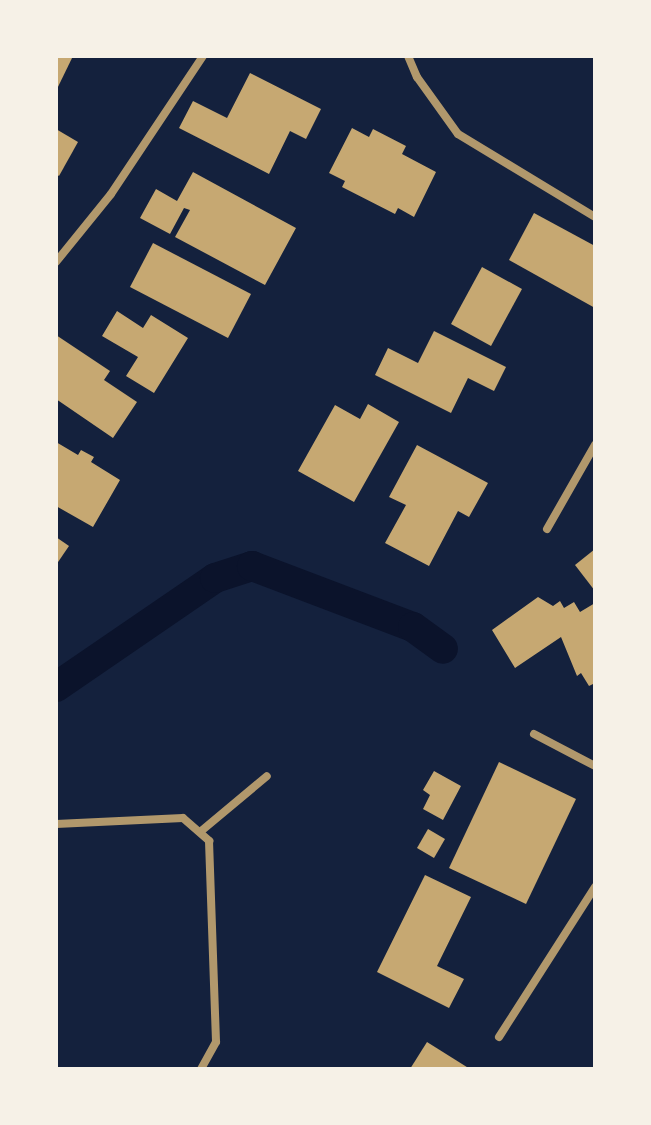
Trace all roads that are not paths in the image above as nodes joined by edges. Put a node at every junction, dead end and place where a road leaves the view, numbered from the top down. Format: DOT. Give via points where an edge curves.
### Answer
graph roads {
  1 [pos="203,56"];
  2 [pos="408,56"];
  3 [pos="595,217"];
  4 [pos="56,262"];
  5 [pos="595,445"];
  6 [pos="547,529"];
  7 [pos="534,734"];
  8 [pos="595,766"];
  9 [pos="267,776"];
  10 [pos="56,824"];
  11 [pos="200,832"];
  12 [pos="595,887"];
  13 [pos="499,1037"];
  14 [pos="201,1069"];
  1 -- 4 [label="street" via="111,194"];
  2 -- 3 [label="street" via="458,134"];
  5 -- 6 [label="street"];
  7 -- 8 [label="street"];
  9 -- 11 [label="street"];
  10 -- 11 [label="street" via="183,818"];
  11 -- 14 [label="street" via="209,841 216,1042"];
  12 -- 13 [label="street"];
}
